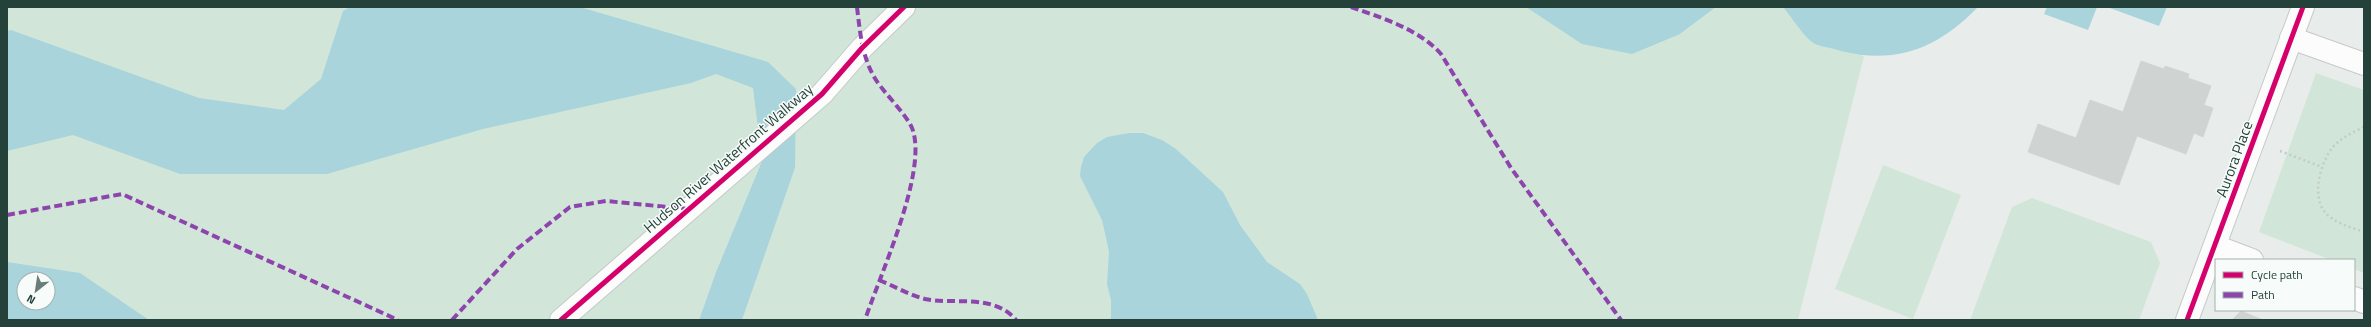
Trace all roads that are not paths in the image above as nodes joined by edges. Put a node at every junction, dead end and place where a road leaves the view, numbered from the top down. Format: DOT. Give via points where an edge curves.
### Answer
graph roads {
  1 [pos="904,7"];
  2 [pos="2303,7"];
  3 [pos="2291,38"];
  4 [pos="2364,64"];
  5 [pos="2214,246"];
  6 [pos="2249,259"];
  7 [pos="561,320"];
  8 [pos="2187,320"];
  1 -- 7 [label="street, Hudson River Waterfront Walkway" via="862,48 822,94"];
  2 -- 3 [label="street, Aurora Place"];
  3 -- 4 [label="street"];
  3 -- 5 [label="street, Aurora Place"];
  5 -- 6 [label="street"];
  5 -- 8 [label="street, Aurora Place"];
}
